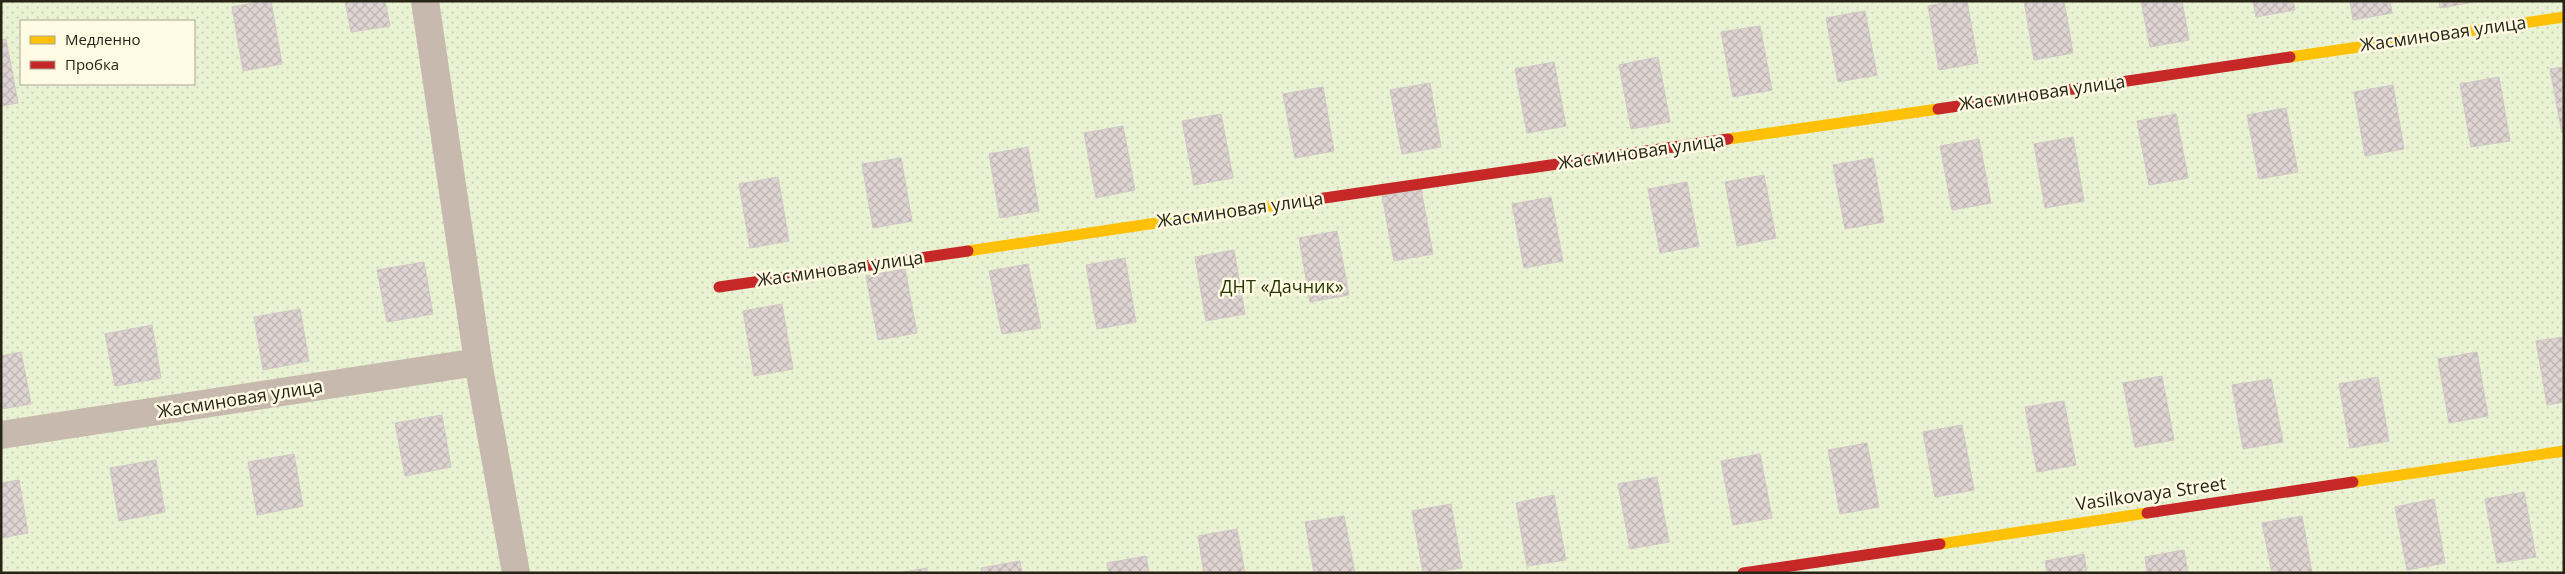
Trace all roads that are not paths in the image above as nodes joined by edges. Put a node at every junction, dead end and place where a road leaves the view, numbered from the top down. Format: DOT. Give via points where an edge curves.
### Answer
graph roads {
  1 [pos="425,1"];
  2 [pos="2564,16"];
  3 [pos="718,287"];
  4 [pos="478,362"];
  5 [pos="1,435"];
  6 [pos="2564,450"];
  7 [pos="516,573"];
  8 [pos="1743,573"];
  1 -- 4 [label="street"];
  2 -- 3 [label="street, Жасминовая улица"];
  4 -- 5 [label="street, Жасминовая улица"];
  4 -- 7 [label="street"];
  6 -- 8 [label="street, Vasilkovaya Street"];
}
